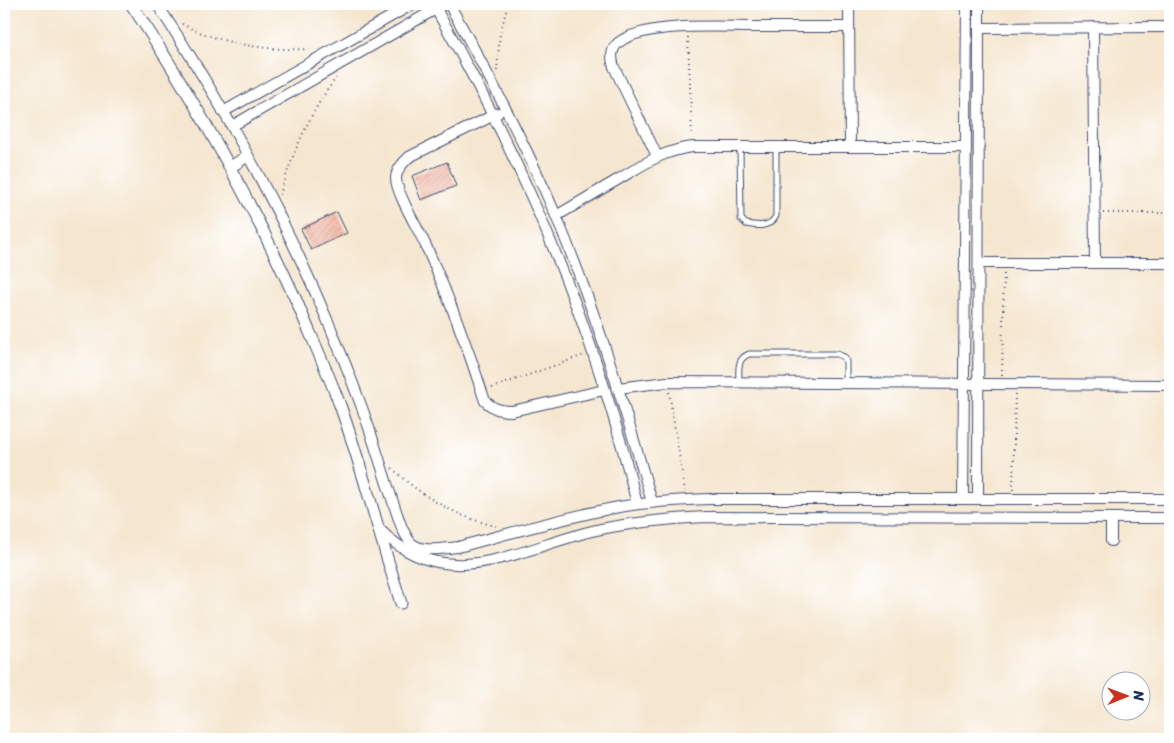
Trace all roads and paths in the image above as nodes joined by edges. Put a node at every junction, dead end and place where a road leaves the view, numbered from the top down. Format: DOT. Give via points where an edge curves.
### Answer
graph roads {
  1 [pos="131,4"];
  2 [pos="156,4"];
  3 [pos="413,4"];
  4 [pos="508,4"];
  5 [pos="849,4"];
  6 [pos="967,4"];
  7 [pos="979,4"];
  8 [pos="442,5"];
  9 [pos="163,14"];
  10 [pos="687,27"];
  11 [pos="849,27"];
  12 [pos="1093,27"];
  13 [pos="1170,27"];
  14 [pos="979,28"];
  15 [pos="320,48"];
  16 [pos="497,72"];
  17 [pos="339,74"];
  18 [pos="507,109"];
  19 [pos="223,112"];
  20 [pos="494,116"];
  21 [pos="232,126"];
  22 [pos="966,126"];
  23 [pos="979,126"];
  24 [pos="693,147"];
  25 [pos="740,147"];
  26 [pos="776,147"];
  27 [pos="850,147"];
  28 [pos="966,147"];
  29 [pos="248,156"];
  30 [pos="657,156"];
  31 [pos="979,158"];
  32 [pos="965,159"];
  33 [pos="230,167"];
  34 [pos="276,209"];
  35 [pos="1094,213"];
  36 [pos="1170,213"];
  37 [pos="556,216"];
  38 [pos="979,263"];
  39 [pos="1004,263"];
  40 [pos="1094,263"];
  41 [pos="1170,263"];
  42 [pos="592,352"];
  43 [pos="667,382"];
  44 [pos="739,383"];
  45 [pos="846,383"];
  46 [pos="617,384"];
  47 [pos="964,384"];
  48 [pos="978,384"];
  49 [pos="1002,384"];
  50 [pos="1015,384"];
  51 [pos="1170,385"];
  52 [pos="603,387"];
  53 [pos="482,391"];
  54 [pos="389,464"];
  55 [pos="963,499"];
  56 [pos="978,499"];
  57 [pos="1013,499"];
  58 [pos="1170,499"];
  59 [pos="687,500"];
  60 [pos="652,502"];
  61 [pos="637,504"];
  62 [pos="1111,518"];
  63 [pos="1170,518"];
  64 [pos="500,527"];
  65 [pos="379,529"];
  66 [pos="1111,541"];
  67 [pos="400,603"];
  1 -- 33 [label="street" via="179,78"];
  2 -- 9 [label="street"];
  3 -- 19 [label="street"];
  4 -- 16 [label="path" via="500,34"];
  5 -- 11 [label="street"];
  6 -- 22 [label="street"];
  7 -- 14 [label="street"];
  8 -- 18 [label="street"];
  8 -- 20 [label="street"];
  8 -- 21 [label="street"];
  9 -- 15 [label="path" via="220,39 250,46 281,50"];
  9 -- 19 [label="street" via="190,53"];
  10 -- 11 [label="street"];
  10 -- 24 [label="path"];
  10 -- 30 [label="street" via="639,34 624,39 612,51 614,67"];
  11 -- 27 [label="street"];
  12 -- 13 [label="street"];
  12 -- 14 [label="street"];
  12 -- 35 [label="street"];
  14 -- 23 [label="street"];
  17 -- 34 [label="path" via="305,130"];
  18 -- 20 [label="street"];
  18 -- 37 [label="street"];
  19 -- 21 [label="street"];
  20 -- 42 [label="street" via="543,222"];
  20 -- 53 [label="street" via="409,157 398,171 396,180 446,290"];
  21 -- 29 [label="street"];
  22 -- 23 [label="street"];
  22 -- 28 [label="street"];
  23 -- 31 [label="street"];
  24 -- 25 [label="street"];
  24 -- 30 [label="street"];
  25 -- 26 [label="street"];
  25 -- 26 [label="lane" via="741,219 746,224 766,225 776,216"];
  26 -- 27 [label="street"];
  27 -- 28 [label="street"];
  28 -- 32 [label="street"];
  29 -- 33 [label="street"];
  29 -- 34 [label="street"];
  30 -- 37 [label="street"];
  31 -- 32 [label="street"];
  31 -- 38 [label="street"];
  32 -- 47 [label="street"];
  33 -- 65 [label="street" via="319,353 361,466"];
  34 -- 61 [label="street" via="302,262 361,405 402,528 410,542 420,548 458,547"];
  35 -- 36 [label="path"];
  35 -- 40 [label="street"];
  37 -- 46 [label="street"];
  38 -- 39 [label="street"];
  38 -- 48 [label="street"];
  39 -- 40 [label="street"];
  39 -- 49 [label="path"];
  40 -- 41 [label="street"];
  42 -- 52 [label="street"];
  42 -- 53 [label="path"];
  43 -- 44 [label="street"];
  43 -- 46 [label="street"];
  43 -- 59 [label="path"];
  44 -- 45 [label="street"];
  44 -- 45 [label="lane" via="739,363 749,354 841,355 846,360"];
  45 -- 47 [label="street"];
  46 -- 52 [label="street"];
  46 -- 60 [label="street"];
  47 -- 48 [label="street"];
  47 -- 55 [label="street"];
  48 -- 49 [label="street"];
  48 -- 56 [label="street"];
  49 -- 50 [label="street"];
  50 -- 51 [label="street"];
  50 -- 57 [label="path"];
  52 -- 53 [label="street" via="502,411 492,408"];
  52 -- 61 [label="street"];
  54 -- 64 [label="path" via="440,504"];
  55 -- 56 [label="street"];
  55 -- 59 [label="street"];
  56 -- 57 [label="street"];
  57 -- 58 [label="street"];
  59 -- 60 [label="street"];
  60 -- 61 [label="street"];
  62 -- 63 [label="street"];
  62 -- 65 [label="street" via="677,519 593,531 466,565 443,564 419,557 397,545"];
  62 -- 66 [label="street"];
  65 -- 67 [label="street"];
}
